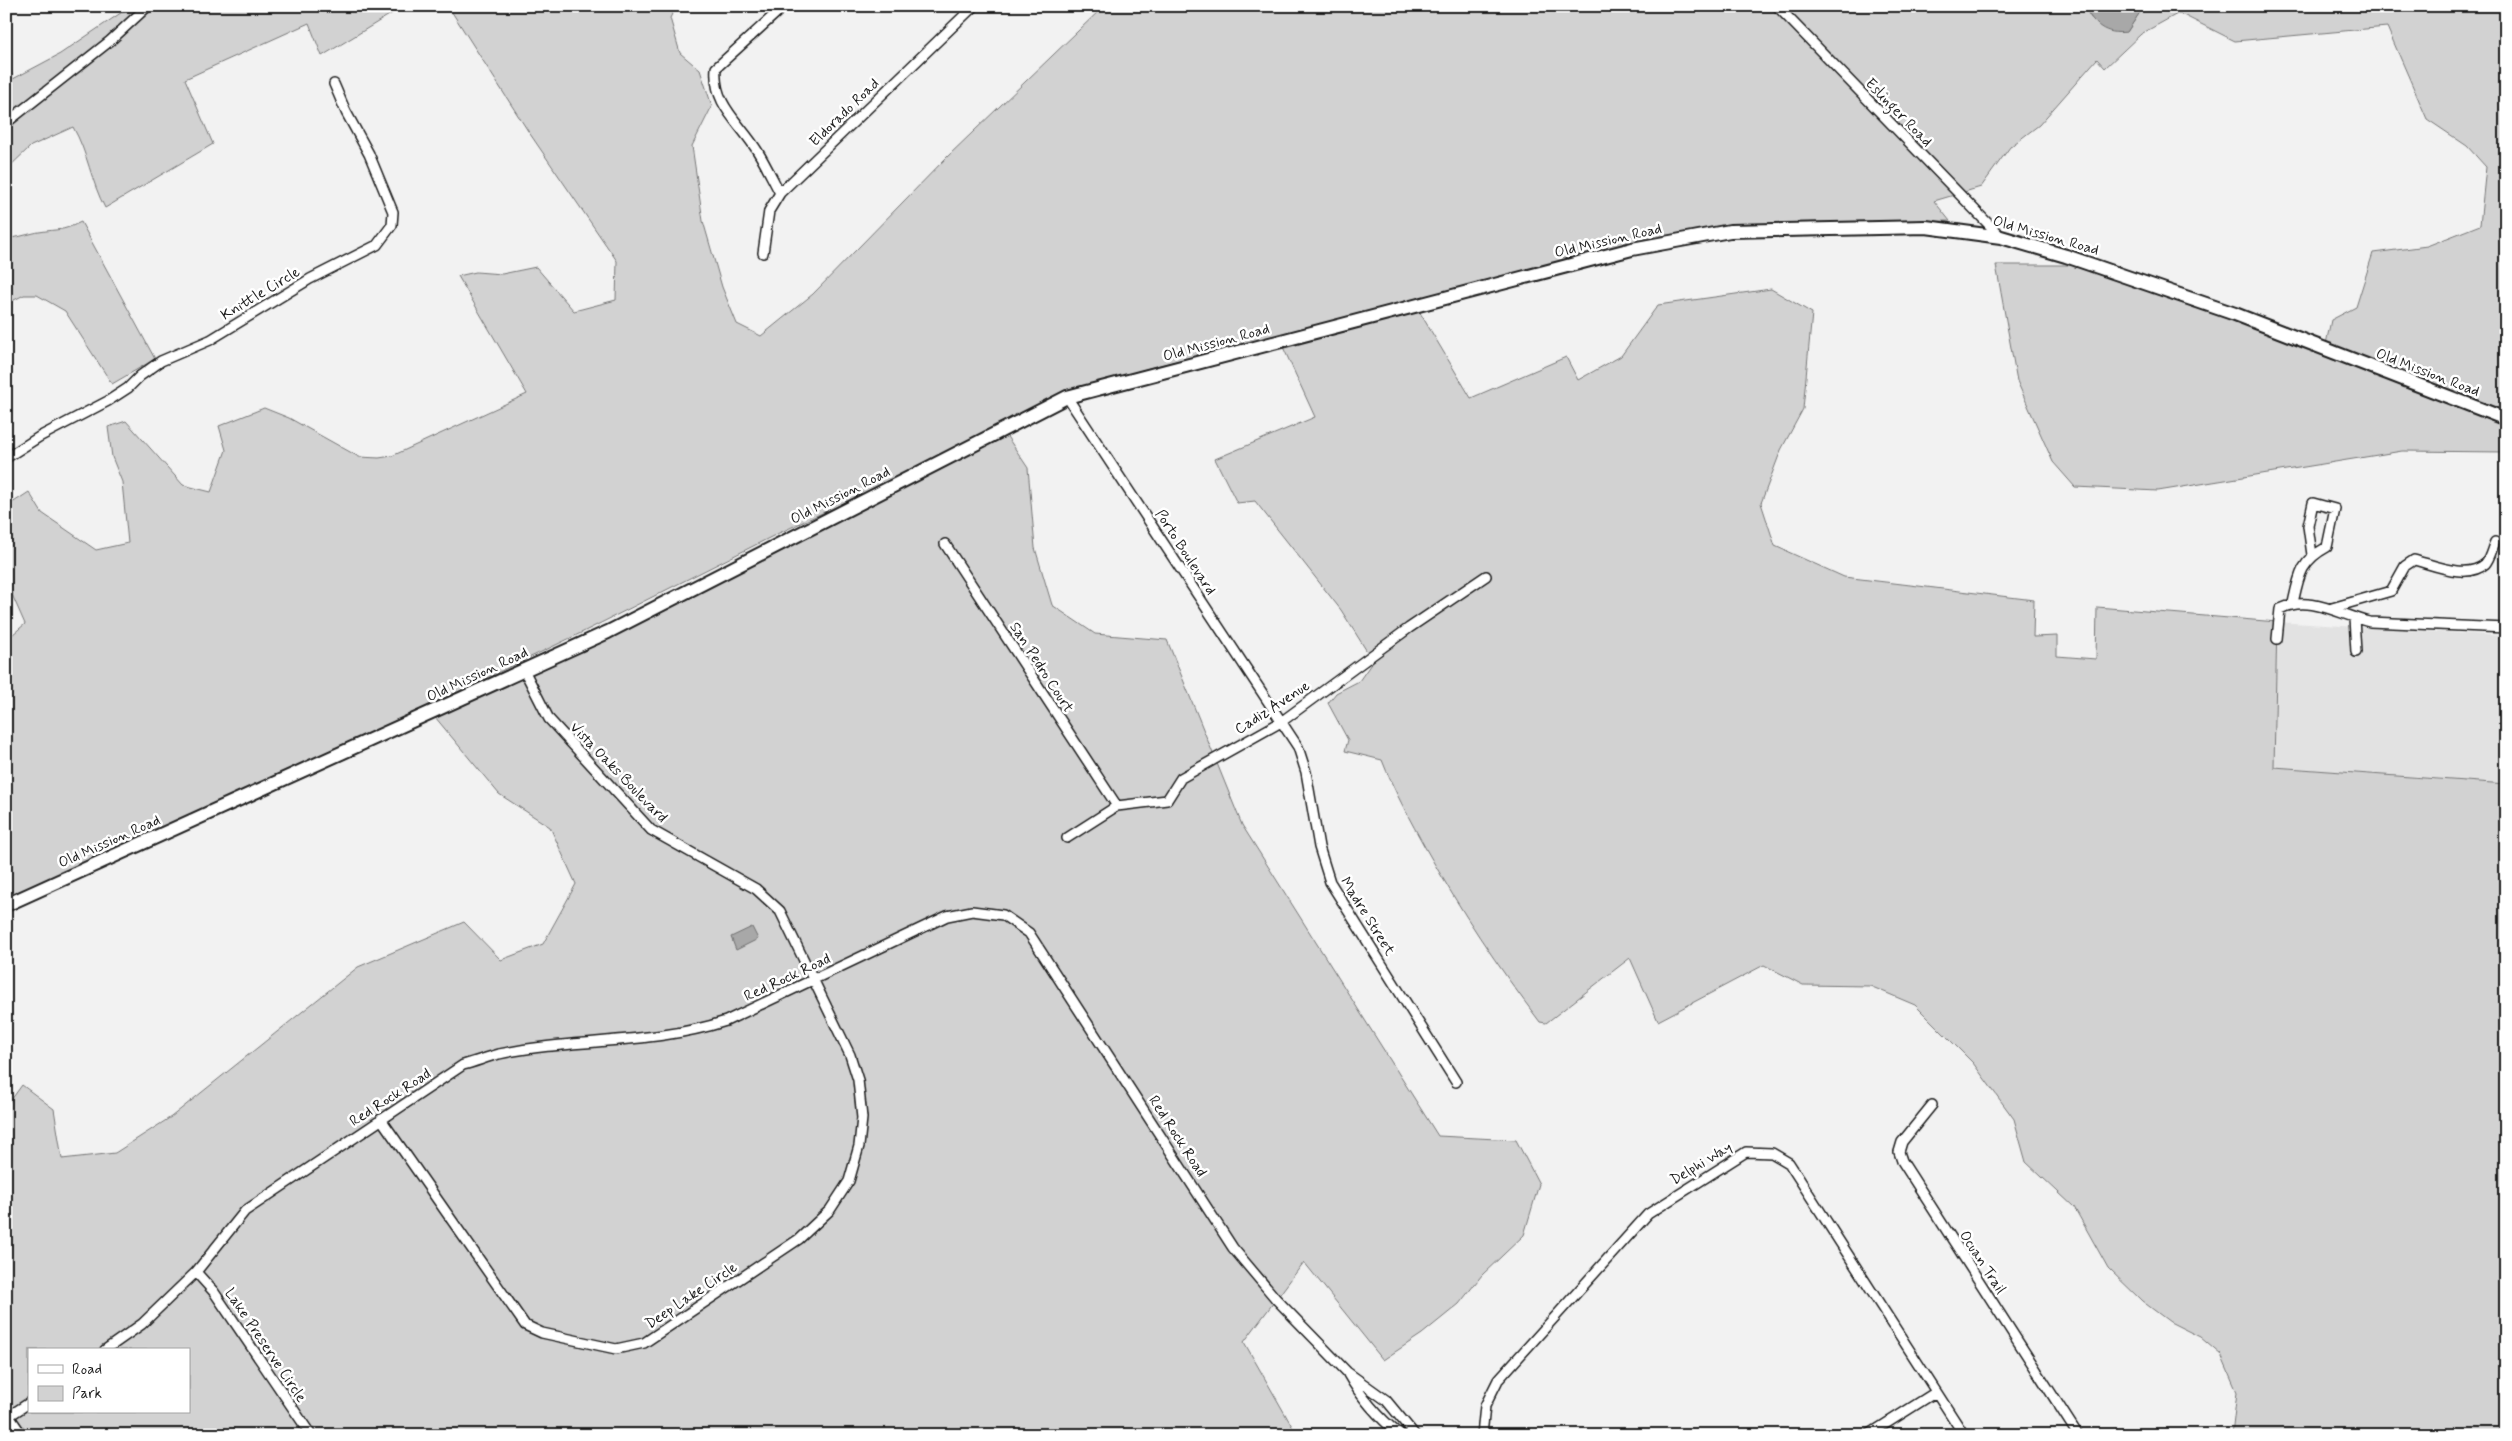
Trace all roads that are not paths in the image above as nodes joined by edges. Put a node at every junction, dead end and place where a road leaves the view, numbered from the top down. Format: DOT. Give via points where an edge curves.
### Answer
graph roads {
  1 [pos="148,6"];
  2 [pos="784,6"];
  3 [pos="974,6"];
  4 [pos="1777,6"];
  5 [pos="334,84"];
  6 [pos="6,122"];
  7 [pos="780,193"];
  8 [pos="2001,237"];
  9 [pos="762,253"];
  10 [pos="1067,397"];
  11 [pos="2506,419"];
  12 [pos="6,458"];
  13 [pos="2495,542"];
  14 [pos="945,544"];
  15 [pos="2312,555"];
  16 [pos="1486,576"];
  17 [pos="2292,603"];
  18 [pos="2332,608"];
  19 [pos="2354,618"];
  20 [pos="2506,628"];
  21 [pos="2277,639"];
  22 [pos="2356,652"];
  23 [pos="524,670"];
  24 [pos="1281,722"];
  25 [pos="1117,806"];
  26 [pos="1067,838"];
  27 [pos="6,905"];
  28 [pos="814,980"];
  29 [pos="1456,1082"];
  30 [pos="1932,1105"];
  31 [pos="381,1119"];
  32 [pos="196,1272"];
  33 [pos="108,1348"];
  34 [pos="1347,1372"];
  35 [pos="1936,1392"];
  36 [pos="28,1404"];
  37 [pos="1393,1408"];
  38 [pos="8,1417"];
  39 [pos="1379,1418"];
  40 [pos="22,1435"];
  41 [pos="311,1435"];
  42 [pos="1400,1435"];
  43 [pos="1415,1435"];
  44 [pos="1482,1435"];
  45 [pos="1868,1435"];
  46 [pos="1964,1435"];
  47 [pos="2078,1435"];
  1 -- 6 [label="street" via="110,41"];
  2 -- 7 [label="street" via="716,68 715,85 722,103 757,151"];
  3 -- 7 [label="street, Eldorado Road"];
  4 -- 8 [label="street, Eslinger Road"];
  5 -- 12 [label="street, Knittle Circle" via="369,154 392,212 392,225 377,245 310,279 210,340 161,361 108,401 39,436"];
  7 -- 9 [label="street, Eldorado Road" via="769,211"];
  8 -- 10 [label="street, Old Mission Road" via="1926,227 1730,231 1632,249"];
  8 -- 11 [label="street, Old Mission Road" via="2235,314"];
  10 -- 23 [label="street, Old Mission Road" via="608,632"];
  10 -- 24 [label="street, Porto Boulevard"];
  13 -- 18 [label="street" via="2486,563 2474,571 2414,560 2405,566 2391,591"];
  14 -- 25 [label="street, San Pedro Court"];
  15 -- 15 [label="street" via="2327,547 2335,509 2314,503 2308,526"];
  15 -- 17 [label="street" via="2299,572"];
  16 -- 24 [label="street, Cadiz Avenue"];
  17 -- 18 [label="street"];
  17 -- 21 [label="street" via="2280,609"];
  18 -- 19 [label="street"];
  19 -- 20 [label="street" via="2370,622"];
  19 -- 22 [label="street"];
  23 -- 27 [label="street, Old Mission Road"];
  23 -- 28 [label="street, Vista Oaks Boulevard" via="549,719 652,830 756,889 780,911"];
  24 -- 25 [label="street, Cadiz Avenue" via="1181,778 1167,800"];
  24 -- 29 [label="street, Madre Street" via="1298,747 1306,772 1318,847 1330,882"];
  25 -- 26 [label="street, Cadiz Avenue"];
  28 -- 31 [label="street, Red Rock Road" via="700,1030 499,1054 463,1065"];
  28 -- 31 [label="street, Deep Lake Circle" via="850,1055 858,1080 862,1118 859,1146 849,1181 830,1210 798,1239 644,1343 616,1349 542,1334 525,1325"];
  28 -- 34 [label="street, Red Rock Road" via="947,916 972,911 1003,915 1029,933 1233,1248 1276,1299"];
  30 -- 47 [label="street, Ocuan Trail" via="1902,1142 1899,1152 1902,1161"];
  31 -- 32 [label="street, Red Rock Road" via="245,1211"];
  32 -- 33 [label="street, Red Rock Road" via="142,1324"];
  32 -- 41 [label="street, Lake Preserve Circle" via="214,1292"];
  34 -- 37 [label="street, Red Rock Road"];
  34 -- 39 [label="street, Red Rock Road" via="1361,1397"];
  35 -- 44 [label="street, Delphi Way" via="1789,1163 1772,1153 1746,1152 1648,1214 1498,1380 1485,1406"];
  35 -- 45 [label="street"];
  35 -- 46 [label="street, Delphi Way"];
  36 -- 38 [label="street"];
  37 -- 39 [label="street"];
  37 -- 43 [label="street, Red Rock Road"];
  38 -- 40 [label="street"];
  39 -- 42 [label="street, Red Rock Road"];
}
